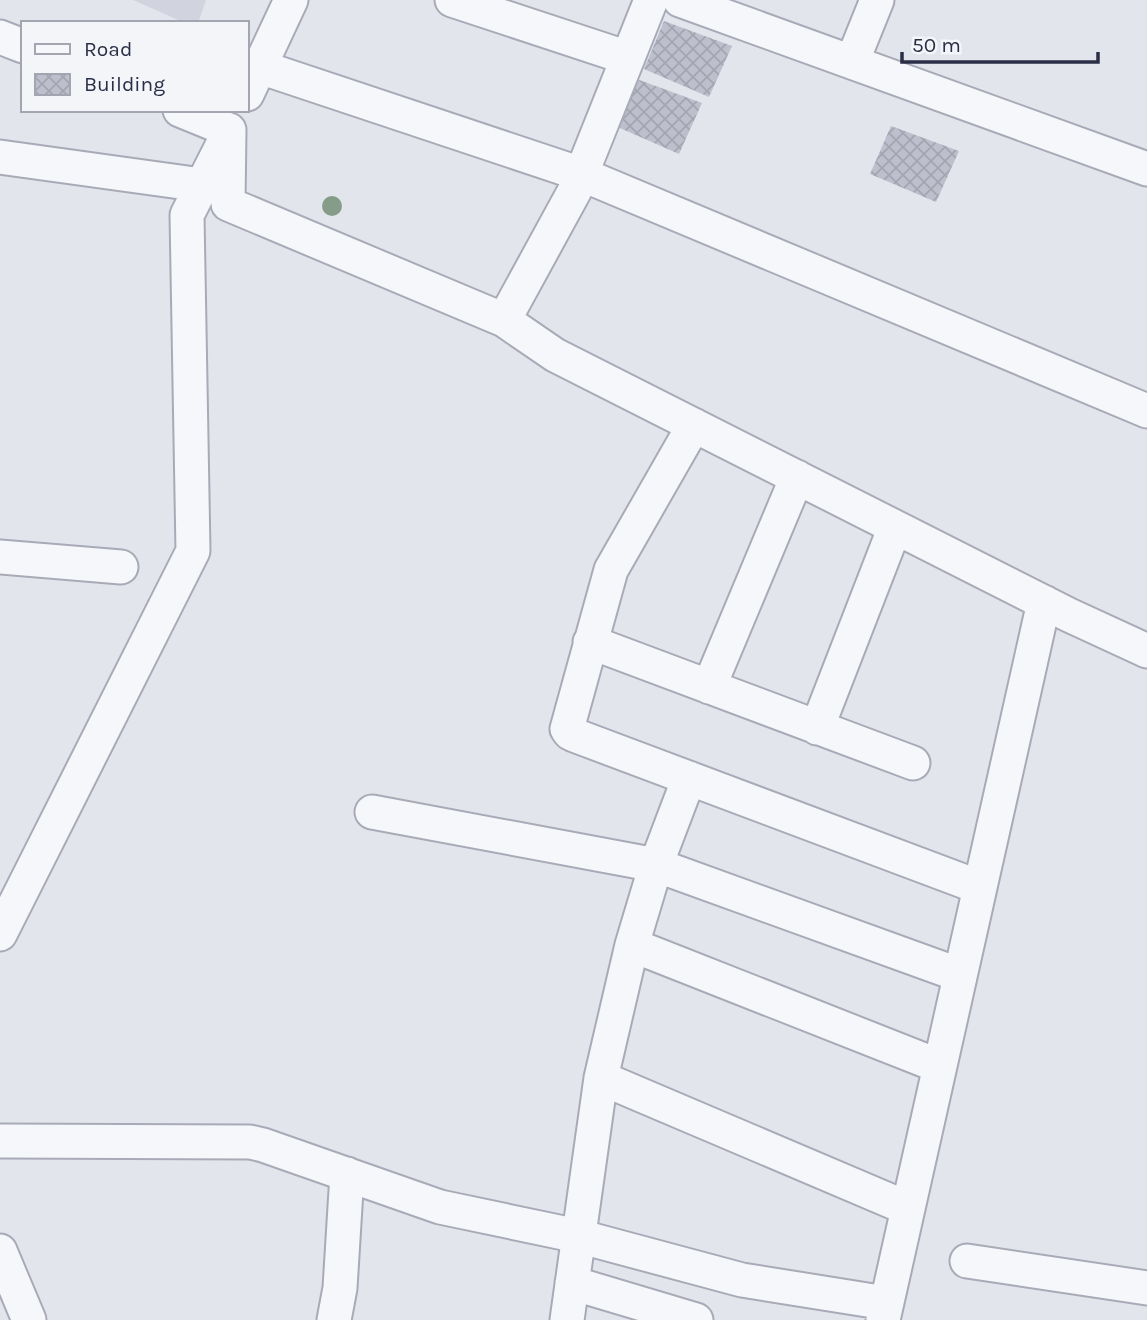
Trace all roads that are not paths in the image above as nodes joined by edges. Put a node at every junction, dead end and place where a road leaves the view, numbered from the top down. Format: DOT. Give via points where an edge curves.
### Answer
graph roads {
  1 [pos="291,0"];
  2 [pos="452,0"];
  3 [pos="651,0"];
  4 [pos="680,0"];
  5 [pos="877,0"];
  6 [pos="0,37"];
  7 [pos="21,45"];
  8 [pos="628,58"];
  9 [pos="852,62"];
  10 [pos="253,81"];
  11 [pos="191,112"];
  12 [pos="234,120"];
  13 [pos="0,157"];
  14 [pos="1147,169"];
  15 [pos="581,174"];
  16 [pos="202,186"];
  17 [pos="504,320"];
  18 [pos="1147,411"];
  19 [pos="694,425"];
  20 [pos="797,477"];
  21 [pos="895,527"];
  22 [pos="0,557"];
  23 [pos="121,567"];
  24 [pos="1044,602"];
  25 [pos="590,642"];
  26 [pos="1147,651"];
  27 [pos="709,687"];
  28 [pos="817,728"];
  29 [pos="913,764"];
  30 [pos="690,778"];
  31 [pos="372,812"];
  32 [pos="656,865"];
  33 [pos="979,887"];
  34 [pos="0,934"];
  35 [pos="632,945"];
  36 [pos="960,975"];
  37 [pos="939,1066"];
  38 [pos="601,1078"];
  39 [pos="0,1140"];
  40 [pos="347,1174"];
  41 [pos="907,1209"];
  42 [pos="578,1236"];
  43 [pos="0,1251"];
  44 [pos="967,1261"];
  45 [pos="572,1283"];
  46 [pos="1147,1288"];
  47 [pos="884,1312"];
  48 [pos="29,1320"];
  49 [pos="334,1320"];
  50 [pos="567,1320"];
  51 [pos="696,1320"];
  1 -- 10 [label="street"];
  2 -- 8 [label="street"];
  3 -- 8 [label="street"];
  4 -- 9 [label="street"];
  5 -- 9 [label="street"];
  6 -- 7 [label="street"];
  8 -- 15 [label="street"];
  9 -- 14 [label="street"];
  10 -- 15 [label="street"];
  11 -- 12 [label="street"];
  12 -- 16 [label="street"];
  12 -- 17 [label="street" via="228,204"];
  13 -- 16 [label="street"];
  15 -- 17 [label="street"];
  15 -- 18 [label="street"];
  16 -- 34 [label="street" via="187,215 193,551"];
  17 -- 19 [label="street" via="555,355"];
  19 -- 20 [label="street"];
  19 -- 25 [label="street" via="615,562"];
  20 -- 21 [label="street"];
  20 -- 27 [label="street"];
  21 -- 24 [label="street"];
  21 -- 28 [label="street"];
  22 -- 23 [label="street"];
  24 -- 26 [label="street"];
  24 -- 33 [label="street"];
  25 -- 27 [label="street"];
  25 -- 30 [label="street" via="567,729"];
  27 -- 28 [label="street"];
  28 -- 29 [label="street"];
  30 -- 32 [label="street"];
  30 -- 33 [label="street"];
  31 -- 32 [label="street"];
  32 -- 35 [label="street"];
  32 -- 36 [label="street"];
  33 -- 36 [label="street"];
  35 -- 37 [label="street"];
  35 -- 38 [label="street"];
  36 -- 37 [label="street"];
  37 -- 41 [label="street"];
  38 -- 41 [label="street"];
  38 -- 42 [label="street"];
  39 -- 40 [label="street" via="250,1142"];
  40 -- 42 [label="street" via="440,1207"];
  40 -- 49 [label="street"];
  41 -- 47 [label="street"];
  42 -- 45 [label="street"];
  42 -- 47 [label="street"];
  43 -- 48 [label="street"];
  44 -- 46 [label="street"];
  45 -- 50 [label="street"];
  45 -- 51 [label="street"];
}
